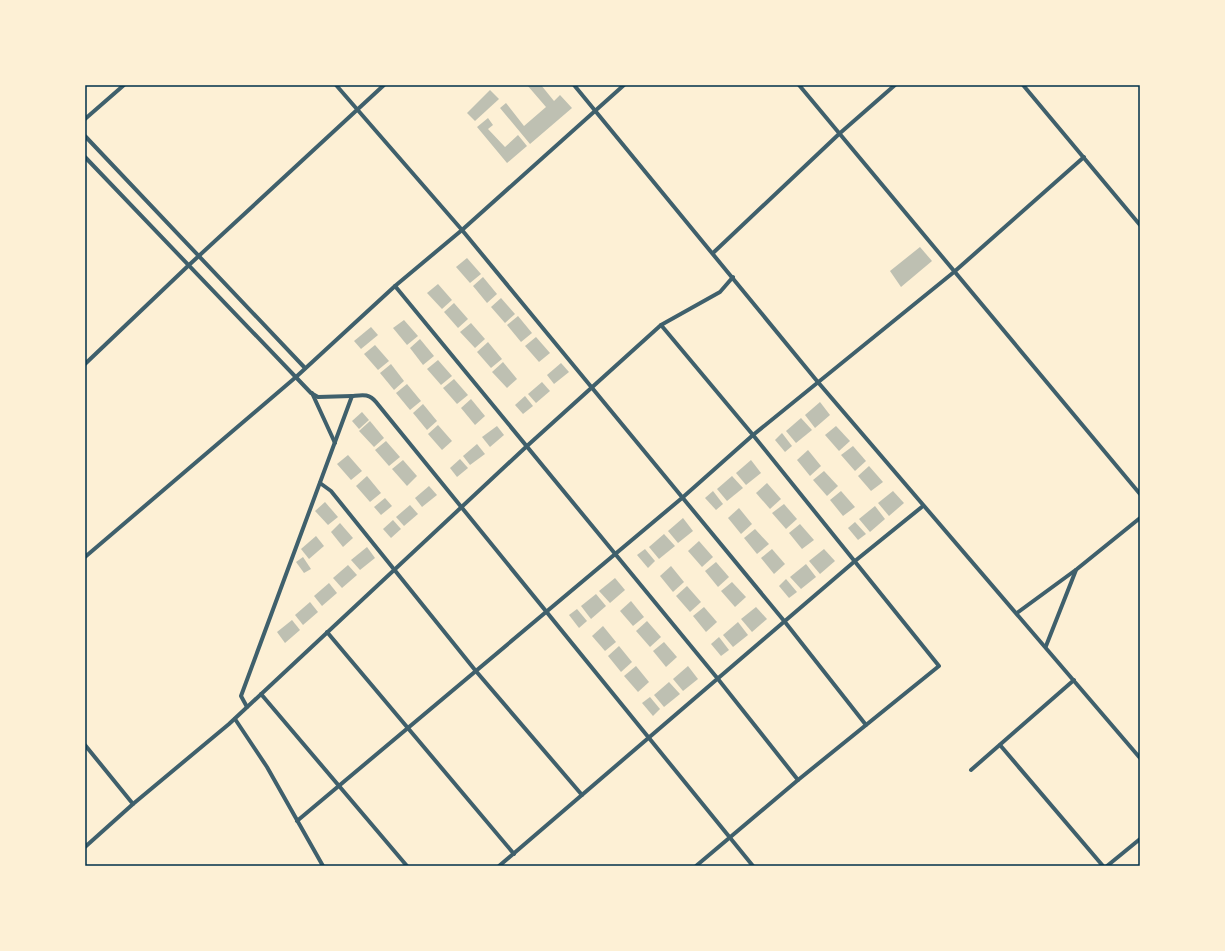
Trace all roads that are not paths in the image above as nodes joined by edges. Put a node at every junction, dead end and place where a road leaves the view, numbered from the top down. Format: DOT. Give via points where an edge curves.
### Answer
graph roads {
  1 [pos="124,85"];
  2 [pos="336,85"];
  3 [pos="384,85"];
  4 [pos="574,85"];
  5 [pos="624,85"];
  6 [pos="799,85"];
  7 [pos="895,85"];
  8 [pos="1023,85"];
  9 [pos="357,108"];
  10 [pos="595,111"];
  11 [pos="85,119"];
  12 [pos="839,134"];
  13 [pos="85,136"];
  14 [pos="85,157"];
  15 [pos="1084,157"];
  16 [pos="1140,225"];
  17 [pos="462,230"];
  18 [pos="713,253"];
  19 [pos="198,257"];
  20 [pos="189,265"];
  21 [pos="954,272"];
  22 [pos="732,277"];
  23 [pos="395,286"];
  24 [pos="661,326"];
  25 [pos="85,364"];
  26 [pos="305,368"];
  27 [pos="296,377"];
  28 [pos="817,381"];
  29 [pos="592,387"];
  30 [pos="312,393"];
  31 [pos="352,396"];
  32 [pos="752,435"];
  33 [pos="335,443"];
  34 [pos="527,446"];
  35 [pos="320,483"];
  36 [pos="1140,494"];
  37 [pos="682,498"];
  38 [pos="924,506"];
  39 [pos="461,508"];
  40 [pos="1140,518"];
  41 [pos="615,553"];
  42 [pos="85,558"];
  43 [pos="855,561"];
  44 [pos="393,570"];
  45 [pos="1077,570"];
  46 [pos="546,612"];
  47 [pos="1017,613"];
  48 [pos="784,622"];
  49 [pos="328,632"];
  50 [pos="1046,646"];
  51 [pos="475,670"];
  52 [pos="718,679"];
  53 [pos="1074,680"];
  54 [pos="261,694"];
  55 [pos="247,707"];
  56 [pos="235,718"];
  57 [pos="866,725"];
  58 [pos="407,727"];
  59 [pos="650,738"];
  60 [pos="85,745"];
  61 [pos="1000,745"];
  62 [pos="1140,758"];
  63 [pos="971,770"];
  64 [pos="798,780"];
  65 [pos="340,786"];
  66 [pos="582,795"];
  67 [pos="133,804"];
  68 [pos="297,821"];
  69 [pos="730,838"];
  70 [pos="1140,838"];
  71 [pos="85,847"];
  72 [pos="514,854"];
  73 [pos="322,866"];
  74 [pos="407,866"];
  75 [pos="499,866"];
  76 [pos="696,866"];
  77 [pos="753,866"];
  78 [pos="1103,866"];
  79 [pos="1107,866"];
  1 -- 11 [label="street"];
  2 -- 9 [label="street"];
  3 -- 9 [label="street"];
  4 -- 10 [label="street"];
  5 -- 10 [label="street"];
  6 -- 12 [label="street"];
  7 -- 12 [label="street"];
  8 -- 15 [label="street"];
  9 -- 17 [label="street"];
  9 -- 19 [label="street"];
  10 -- 17 [label="street"];
  10 -- 18 [label="street"];
  12 -- 18 [label="street"];
  12 -- 21 [label="street"];
  13 -- 19 [label="street"];
  14 -- 20 [label="street"];
  15 -- 16 [label="street"];
  15 -- 21 [label="street"];
  17 -- 23 [label="street"];
  17 -- 29 [label="street"];
  18 -- 22 [label="street"];
  19 -- 20 [label="street"];
  19 -- 26 [label="street"];
  20 -- 25 [label="street"];
  20 -- 27 [label="street"];
  21 -- 28 [label="street"];
  21 -- 36 [label="street"];
  22 -- 24 [label="street" via="720,292"];
  22 -- 28 [label="street"];
  23 -- 26 [label="street"];
  23 -- 34 [label="street"];
  24 -- 29 [label="street"];
  24 -- 32 [label="street"];
  26 -- 27 [label="street"];
  27 -- 30 [label="street"];
  27 -- 42 [label="street"];
  28 -- 32 [label="street"];
  28 -- 38 [label="street"];
  29 -- 34 [label="street"];
  29 -- 37 [label="street"];
  30 -- 31 [label="street" via="318,397"];
  30 -- 33 [label="street"];
  31 -- 33 [label="street"];
  31 -- 39 [label="street" via="371,396"];
  32 -- 37 [label="street"];
  32 -- 43 [label="street"];
  33 -- 35 [label="street"];
  34 -- 39 [label="street"];
  34 -- 41 [label="street"];
  35 -- 44 [label="street" via="331,491"];
  35 -- 55 [label="street" via="241,696"];
  37 -- 41 [label="street"];
  37 -- 48 [label="street"];
  38 -- 43 [label="street"];
  38 -- 47 [label="street"];
  39 -- 44 [label="street"];
  39 -- 46 [label="street"];
  40 -- 45 [label="street"];
  41 -- 46 [label="street"];
  41 -- 52 [label="street"];
  43 -- 48 [label="street"];
  43 -- 57 [label="street" via="938,666"];
  44 -- 49 [label="street"];
  44 -- 51 [label="street"];
  45 -- 47 [label="street"];
  45 -- 50 [label="street"];
  46 -- 51 [label="street"];
  46 -- 59 [label="street"];
  47 -- 50 [label="street"];
  48 -- 52 [label="street"];
  48 -- 57 [label="street"];
  49 -- 54 [label="street"];
  49 -- 58 [label="street"];
  50 -- 53 [label="street"];
  51 -- 58 [label="street"];
  51 -- 66 [label="street"];
  52 -- 59 [label="street"];
  52 -- 64 [label="street"];
  53 -- 61 [label="street"];
  53 -- 62 [label="street"];
  54 -- 55 [label="street"];
  54 -- 65 [label="street"];
  55 -- 56 [label="street"];
  56 -- 67 [label="street"];
  56 -- 68 [label="street"];
  57 -- 64 [label="street"];
  58 -- 65 [label="street"];
  58 -- 72 [label="street"];
  59 -- 66 [label="street"];
  59 -- 69 [label="street"];
  60 -- 67 [label="street"];
  61 -- 63 [label="street"];
  61 -- 78 [label="street"];
  64 -- 69 [label="street"];
  65 -- 68 [label="street"];
  65 -- 74 [label="street"];
  66 -- 72 [label="street"];
  67 -- 71 [label="street"];
  68 -- 73 [label="street"];
  69 -- 76 [label="street"];
  69 -- 77 [label="street"];
  70 -- 79 [label="street"];
  72 -- 75 [label="street"];
}
